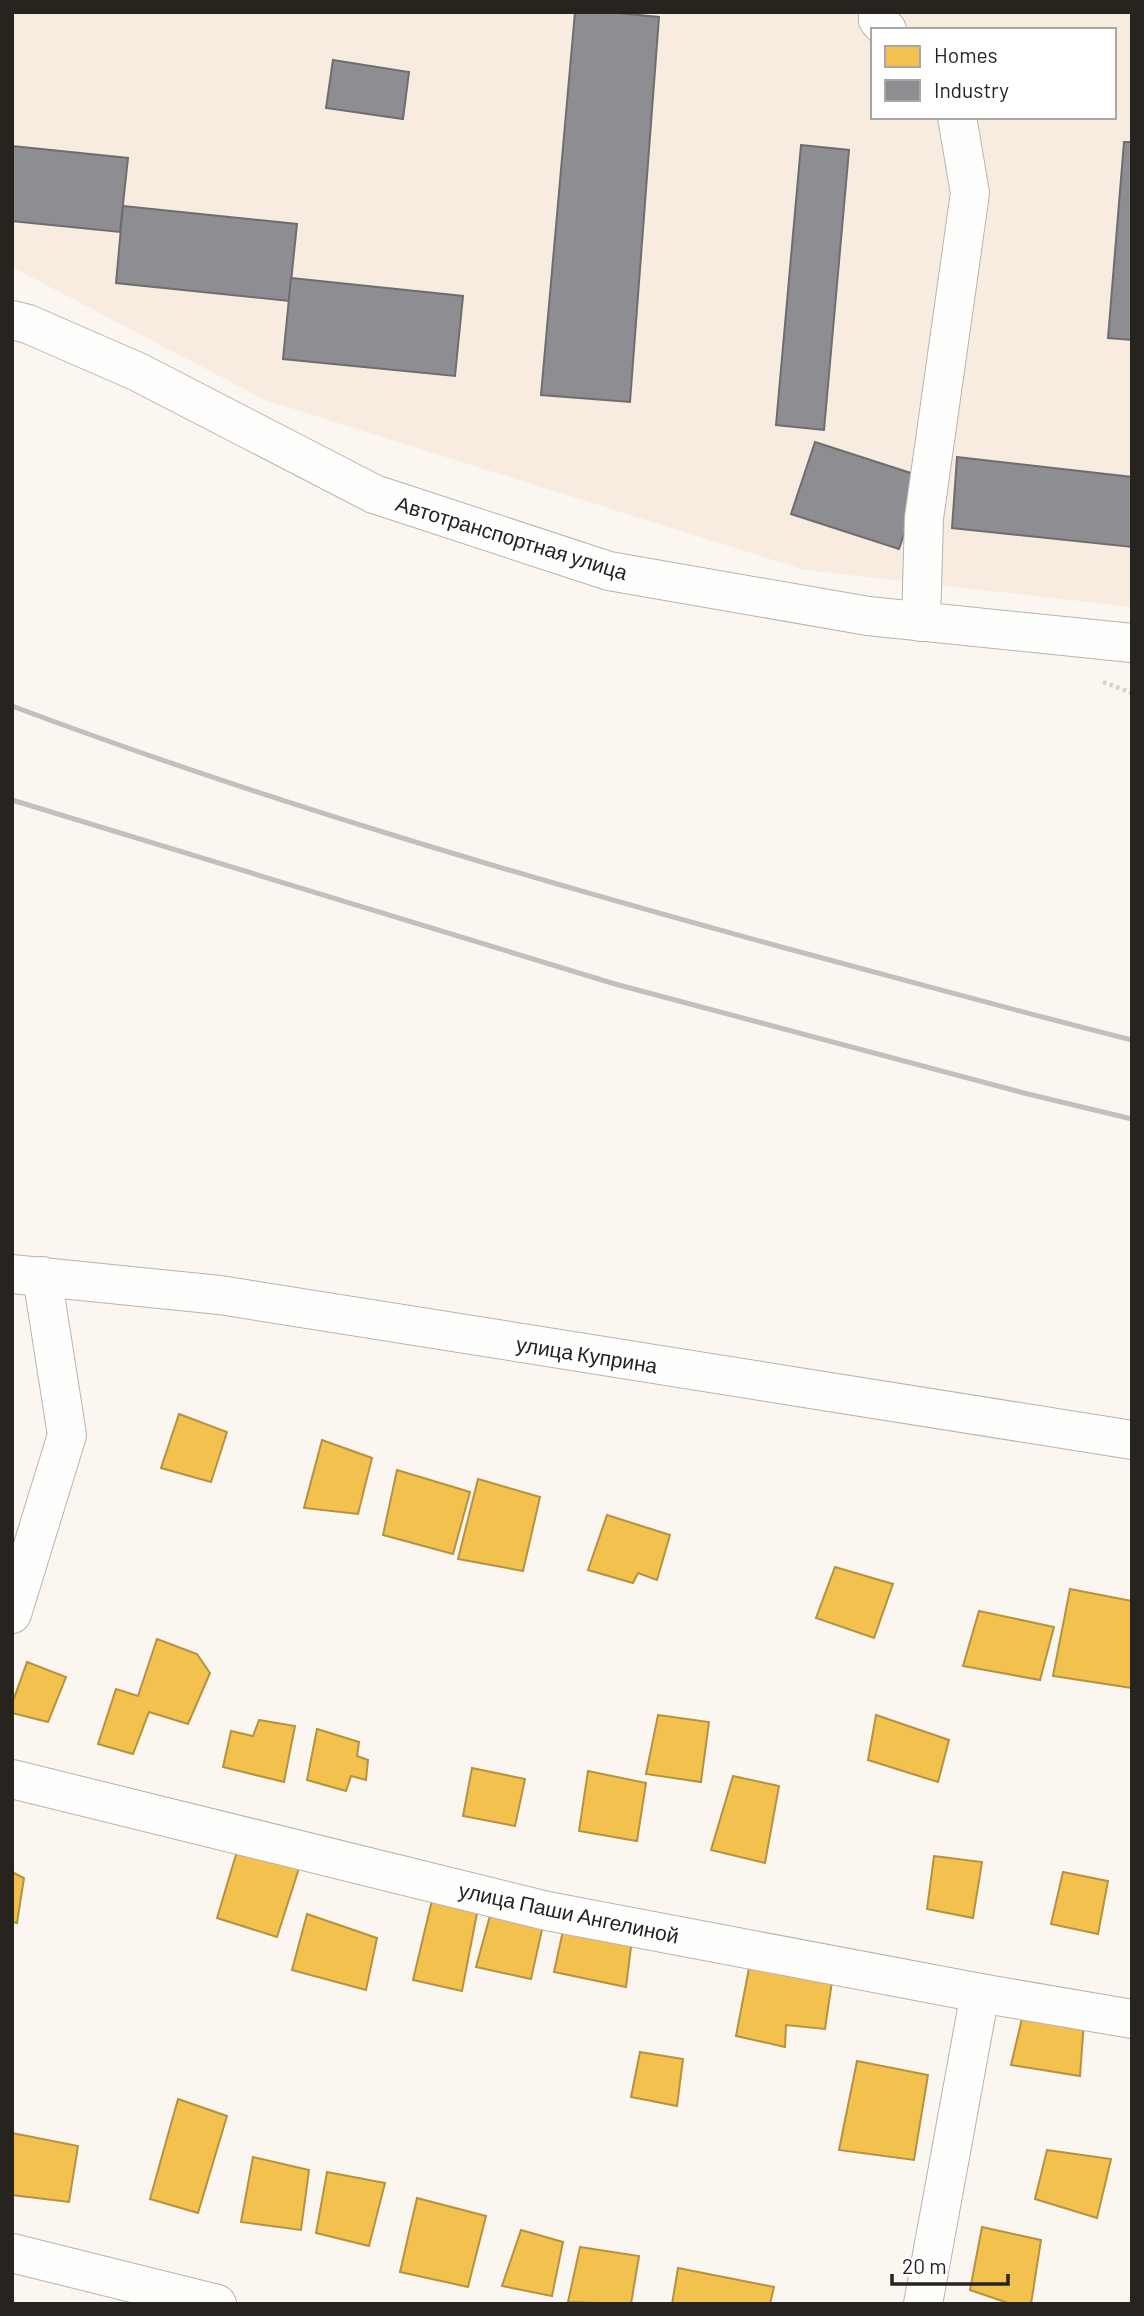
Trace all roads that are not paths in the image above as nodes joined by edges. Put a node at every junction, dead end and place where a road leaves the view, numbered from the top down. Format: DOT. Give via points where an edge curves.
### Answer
graph roads {
  1 [pos="878,12"];
  2 [pos="885,28"];
  3 [pos="957,119"];
  4 [pos="12,320"];
  5 [pos="921,622"];
  6 [pos="1132,643"];
  7 [pos="27,1275"];
  8 [pos="1132,1440"];
  9 [pos="12,1614"];
  10 [pos="12,1779"];
  11 [pos="980,1993"];
  12 [pos="1132,2019"];
  13 [pos="12,2253"];
  14 [pos="217,2304"];
  15 [pos="923,2304"];
  1 -- 2 [label="street"];
  3 -- 5 [label="street" via="970,193 924,518"];
  4 -- 5 [label="street, Автотранспортная улица" via="138,372 374,494 609,571"];
  5 -- 6 [label="street, Автотранспортная улица"];
  7 -- 8 [label="street, улица Куприна" via="220,1295"];
  7 -- 9 [label="street" via="67,1435"];
  10 -- 11 [label="street, улица Паши Ангелиной" via="547,1911"];
  11 -- 12 [label="street, улица Паши Ангелиной"];
  11 -- 15 [label="street"];
  13 -- 14 [label="street"];
}
